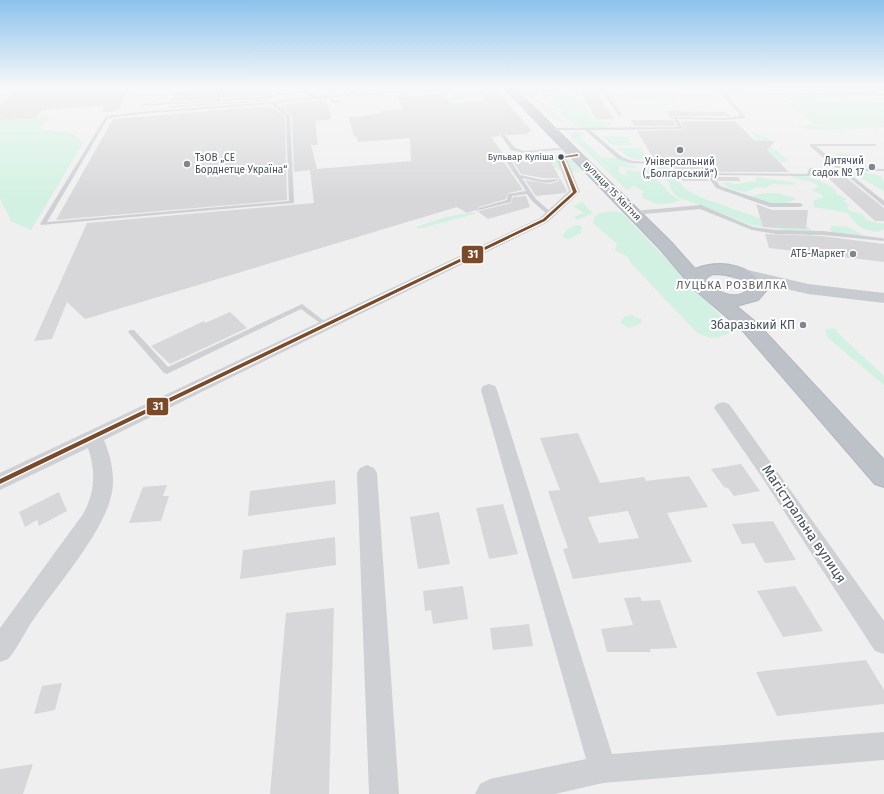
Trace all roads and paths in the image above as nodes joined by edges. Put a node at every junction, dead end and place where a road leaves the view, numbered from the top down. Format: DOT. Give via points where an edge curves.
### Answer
graph roads {
  1 [pos="103,124"];
  2 [pos="288,124"];
  3 [pos="547,124"];
  4 [pos="678,124"];
  5 [pos="552,129"];
  6 [pos="586,129"];
  7 [pos="502,134"];
  8 [pos="874,145"];
  9 [pos="574,152"];
  10 [pos="499,159"];
  11 [pos="507,159"];
  12 [pos="841,169"];
  13 [pos="884,170"];
  14 [pos="708,174"];
  15 [pos="519,176"];
  16 [pos="556,180"];
  17 [pos="529,192"];
  18 [pos="884,204"];
  19 [pos="800,205"];
  20 [pos="480,208"];
  21 [pos="634,213"];
  22 [pos="550,214"];
  23 [pos="882,240"];
  24 [pos="665,245"];
  25 [pos="734,271"];
  26 [pos="704,288"];
  27 [pos="808,289"];
  28 [pos="752,296"];
  29 [pos="884,298"];
  30 [pos="326,325"];
  31 [pos="750,327"];
  32 [pos="132,332"];
  33 [pos="489,390"];
  34 [pos="723,408"];
  35 [pos="93,438"];
  36 [pos="367,473"];
  37 [pos="884,477"];
  38 [pos="0,482"];
  39 [pos="884,642"];
  40 [pos="0,650"];
  41 [pos="884,746"];
  42 [pos="603,769"];
  43 [pos="384,794"];
  44 [pos="490,794"];
  1 -- 2 [label="lane" via="43,224 292,202"];
  3 -- 5 [label="highway, вулиця 15 Квітня"];
  4 -- 6 [label="lane" via="681,128"];
  5 -- 6 [label="lane"];
  5 -- 9 [label="highway, вулиця 15 Квітня"];
  6 -- 14 [label="lane" via="620,158 632,162 701,165"];
  7 -- 9 [label="lane" via="513,149 524,152"];
  8 -- 12 [label="lane" via="812,145"];
  9 -- 11 [label="lane"];
  9 -- 21 [label="highway, вулиця 15 Квітня"];
  9 -- 22 [label="street" via="561,157 575,192"];
  10 -- 11 [label="lane"];
  11 -- 15 [label="lane"];
  12 -- 13 [label="lane"];
  12 -- 14 [label="lane" via="810,169 809,175"];
  12 -- 18 [label="lane"];
  14 -- 19 [label="lane" via="718,187 770,205"];
  15 -- 16 [label="lane" via="544,181"];
  15 -- 17 [label="lane"];
  17 -- 20 [label="lane" via="510,195 508,201"];
  17 -- 22 [label="lane"];
  21 -- 23 [label="lane" via="701,207 752,228"];
  21 -- 24 [label="highway, вулиця 15 Квітня"];
  22 -- 30 [label="street" via="544,220"];
  24 -- 25 [label="highway, вулиця 15 Квітня" via="689,257"];
  24 -- 26 [label="highway, вулиця 15 Квітня"];
  25 -- 26 [label="highway" via="704,271 699,274"];
  25 -- 27 [label="main road"];
  25 -- 28 [label="highway, вулиця 15 Квітня" via="756,286 757,290"];
  26 -- 28 [label="highway" via="734,300"];
  26 -- 31 [label="highway, вулиця 15 Квітня"];
  27 -- 28 [label="main road" via="782,289"];
  27 -- 29 [label="main road"];
  28 -- 31 [label="highway" via="746,313"];
  30 -- 32 [label="lane" via="302,306 168,370"];
  30 -- 35 [label="street"];
  31 -- 37 [label="highway, вулиця 15 Квітня"];
  33 -- 42 [label="street"];
  34 -- 39 [label="street, Магістральна вулиця"];
  35 -- 38 [label="street"];
  35 -- 40 [label="street" via="103,471 100,502 77,540 22,614"];
  36 -- 43 [label="street"];
  41 -- 42 [label="street"];
  42 -- 44 [label="street"];
}
